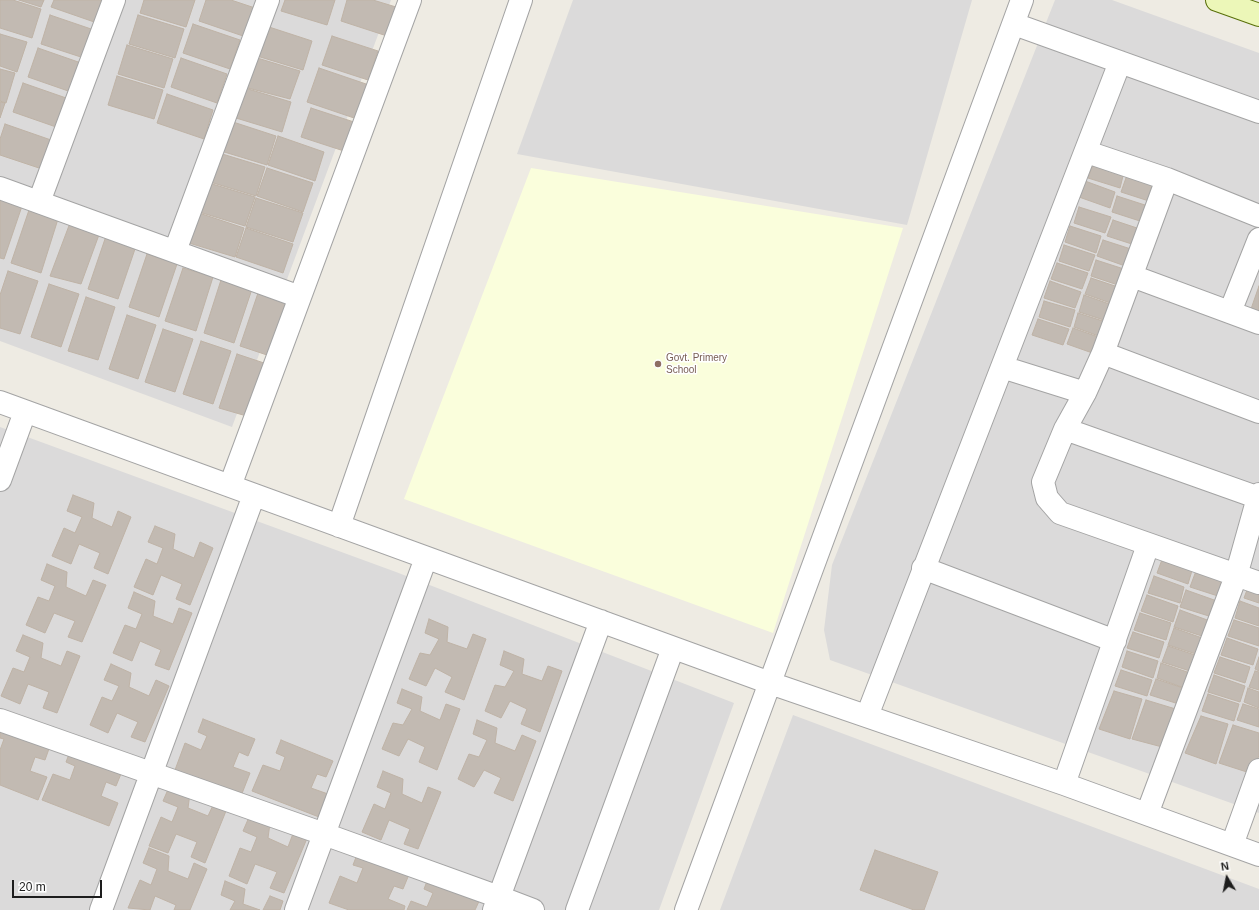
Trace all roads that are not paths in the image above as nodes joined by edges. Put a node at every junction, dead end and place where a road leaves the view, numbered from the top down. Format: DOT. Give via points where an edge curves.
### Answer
graph roads {
  1 [pos="114,0"];
  2 [pos="268,0"];
  3 [pos="410,0"];
  4 [pos="521,0"];
  5 [pos="1022,0"];
  6 [pos="1217,0"];
  7 [pos="1259,15"];
  8 [pos="1014,24"];
  9 [pos="1120,62"];
  10 [pos="1259,112"];
  11 [pos="1086,152"];
  12 [pos="1167,180"];
  13 [pos="0,188"];
  14 [pos="40,202"];
  15 [pos="1259,216"];
  16 [pos="1259,239"];
  17 [pos="175,251"];
  18 [pos="1132,276"];
  19 [pos="300,297"];
  20 [pos="1230,312"];
  21 [pos="1259,323"];
  22 [pos="1103,353"];
  23 [pos="1002,367"];
  24 [pos="1085,393"];
  25 [pos="0,402"];
  26 [pos="25,412"];
  27 [pos="1259,412"];
  28 [pos="1065,429"];
  29 [pos="0,480"];
  30 [pos="230,486"];
  31 [pos="254,495"];
  32 [pos="1259,496"];
  33 [pos="339,526"];
  34 [pos="1148,545"];
  35 [pos="426,558"];
  36 [pos="924,568"];
  37 [pos="1236,576"];
  38 [pos="1259,583"];
  39 [pos="601,621"];
  40 [pos="1115,641"];
  41 [pos="673,648"];
  42 [pos="770,683"];
  43 [pos="866,716"];
  44 [pos="0,720"];
  45 [pos="1259,770"];
  46 [pos="151,773"];
  47 [pos="1064,784"];
  48 [pos="1147,814"];
  49 [pos="324,834"];
  50 [pos="1232,845"];
  51 [pos="1259,855"];
  52 [pos="496,904"];
  53 [pos="101,910"];
  54 [pos="296,910"];
  55 [pos="533,910"];
  56 [pos="577,910"];
  57 [pos="686,910"];
  1 -- 14 [label="street"];
  2 -- 17 [label="street"];
  3 -- 19 [label="street"];
  4 -- 33 [label="street"];
  5 -- 8 [label="street"];
  6 -- 7 [label="street"];
  8 -- 9 [label="street"];
  8 -- 42 [label="street"];
  9 -- 10 [label="street"];
  9 -- 11 [label="street"];
  11 -- 12 [label="street"];
  11 -- 23 [label="street"];
  12 -- 15 [label="street"];
  12 -- 18 [label="street"];
  13 -- 14 [label="street"];
  14 -- 17 [label="street"];
  16 -- 20 [label="street"];
  17 -- 19 [label="street"];
  18 -- 20 [label="street"];
  18 -- 22 [label="street"];
  19 -- 30 [label="street"];
  20 -- 21 [label="street"];
  22 -- 24 [label="street"];
  22 -- 27 [label="street"];
  23 -- 24 [label="street"];
  23 -- 36 [label="street"];
  24 -- 28 [label="street"];
  25 -- 26 [label="street"];
  26 -- 29 [label="street"];
  26 -- 30 [label="street"];
  28 -- 32 [label="street"];
  28 -- 34 [label="street" via="1043,482 1047,498 1060,513"];
  30 -- 31 [label="street"];
  31 -- 33 [label="street"];
  31 -- 46 [label="street"];
  32 -- 37 [label="street"];
  33 -- 35 [label="street"];
  34 -- 37 [label="street"];
  34 -- 40 [label="street"];
  35 -- 39 [label="street"];
  35 -- 49 [label="street"];
  36 -- 40 [label="street"];
  36 -- 43 [label="street"];
  37 -- 38 [label="street"];
  37 -- 48 [label="street"];
  39 -- 41 [label="street"];
  39 -- 52 [label="street"];
  40 -- 47 [label="street"];
  41 -- 42 [label="street"];
  41 -- 56 [label="street"];
  42 -- 43 [label="street"];
  42 -- 57 [label="street"];
  43 -- 47 [label="street"];
  44 -- 46 [label="street"];
  45 -- 50 [label="street"];
  46 -- 49 [label="street"];
  46 -- 53 [label="street"];
  47 -- 48 [label="street"];
  48 -- 50 [label="street"];
  49 -- 52 [label="street"];
  49 -- 54 [label="street"];
  50 -- 51 [label="street"];
  52 -- 55 [label="street"];
}
